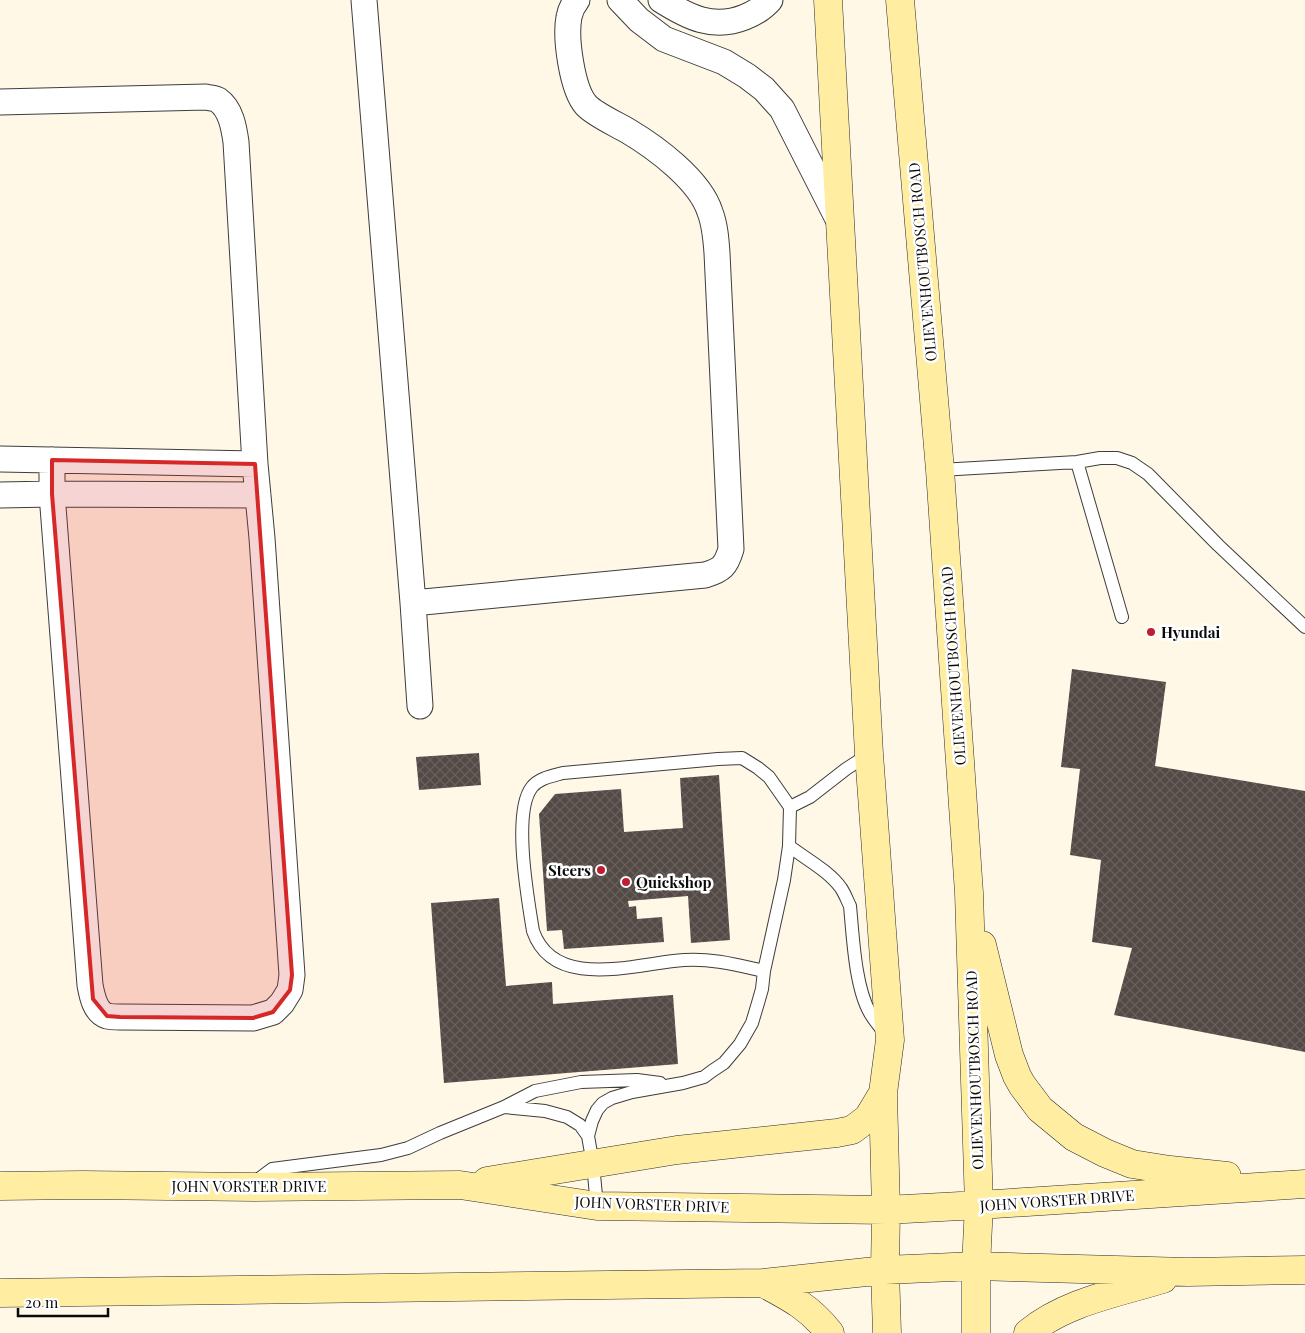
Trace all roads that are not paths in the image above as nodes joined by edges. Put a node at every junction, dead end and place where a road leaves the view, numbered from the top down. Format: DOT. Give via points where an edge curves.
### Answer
graph roads {
  1 [pos="364,0"];
  2 [pos="577,0"];
  3 [pos="620,0"];
  4 [pos="661,0"];
  5 [pos="770,0"];
  6 [pos="828,0"];
  7 [pos="900,0"];
  8 [pos="0,102"];
  9 [pos="839,221"];
  10 [pos="0,459"];
  11 [pos="52,460"];
  12 [pos="1077,462"];
  13 [pos="255,464"];
  14 [pos="940,470"];
  15 [pos="52,494"];
  16 [pos="258,494"];
  17 [pos="0,496"];
  18 [pos="413,603"];
  19 [pos="1122,616"];
  20 [pos="1305,627"];
  21 [pos="420,706"];
  22 [pos="869,754"];
  23 [pos="790,807"];
  24 [pos="789,846"];
  25 [pos="969,893"];
  26 [pos="764,970"];
  27 [pos="890,1040"];
  28 [pos="670,1084"];
  29 [pos="883,1093"];
  30 [pos="504,1107"];
  31 [pos="588,1136"];
  32 [pos="593,1164"];
  33 [pos="1305,1184"];
  34 [pos="460,1185"];
  35 [pos="0,1186"];
  36 [pos="254,1187"];
  37 [pos="979,1205"];
  38 [pos="597,1206"];
  39 [pos="886,1210"];
  40 [pos="976,1266"];
  41 [pos="885,1270"];
  42 [pos="1305,1270"];
  43 [pos="1188,1272"];
  44 [pos="763,1283"];
  45 [pos="0,1293"];
  46 [pos="830,1333"];
  47 [pos="887,1333"];
  48 [pos="976,1333"];
  49 [pos="1028,1333"];
  1 -- 18 [label="street"];
  2 -- 18 [label="street" via="569,15 568,32 573,76 580,97 590,109 647,142 668,159 701,194 710,211 717,253 730,549 727,561 722,568 705,575"];
  3 -- 9 [label="street" via="664,39 724,62 764,89 782,110"];
  4 -- 5 [label="street" via="682,13 714,23 753,14"];
  6 -- 9 [label="main road"];
  7 -- 14 [label="main road, OLIEVENHOUTBOSCH ROAD"];
  8 -- 13 [label="street" via="206,97 218,100 227,110 236,142"];
  9 -- 22 [label="main road"];
  10 -- 11 [label="street"];
  11 -- 13 [label="street"];
  11 -- 15 [label="street"];
  12 -- 14 [label="lane"];
  12 -- 19 [label="lane"];
  12 -- 20 [label="lane" via="1118,458 1140,468"];
  13 -- 16 [label="street"];
  14 -- 25 [label="main road, OLIEVENHOUTBOSCH ROAD"];
  15 -- 16 [label="street"];
  15 -- 16 [label="street" via="93,999 107,1016 253,1018 273,1012 282,1003 290,990 292,975"];
  15 -- 17 [label="street"];
  18 -- 21 [label="street"];
  22 -- 23 [label="lane" via="810,797"];
  22 -- 27 [label="main road"];
  23 -- 24 [label="lane"];
  23 -- 26 [label="lane" via="769,777 742,758 563,773 539,780 531,788 523,814 523,861 533,931 537,942 556,962 611,970 706,960"];
  24 -- 26 [label="lane"];
  24 -- 27 [label="lane" via="832,878 846,896 865,1002"];
  25 -- 33 [label="main road" via="1009,1055 1016,1076 1040,1109 1074,1136 1132,1164"];
  25 -- 37 [label="main road, OLIEVENHOUTBOSCH ROAD"];
  26 -- 28 [label="lane" via="752,1023 740,1044 704,1077"];
  27 -- 29 [label="main road"];
  28 -- 30 [label="lane" via="637,1080 581,1082 535,1091"];
  28 -- 31 [label="lane" via="603,1103 594,1114"];
  29 -- 32 [label="main road" via="868,1118 852,1130 677,1150"];
  29 -- 39 [label="main road"];
  30 -- 31 [label="lane" via="567,1117 580,1125"];
  30 -- 36 [label="lane" via="408,1148 381,1155 272,1169"];
  31 -- 32 [label="lane"];
  32 -- 34 [label="main road"];
  32 -- 38 [label="lane"];
  33 -- 37 [label="main road, JOHN VORSTER DRIVE"];
  34 -- 36 [label="main road, JOHN VORSTER DRIVE"];
  34 -- 38 [label="main road, JOHN VORSTER DRIVE"];
  35 -- 36 [label="main road, JOHN VORSTER DRIVE"];
  37 -- 39 [label="main road, JOHN VORSTER DRIVE"];
  37 -- 40 [label="main road, OLIEVENHOUTBOSCH ROAD"];
  38 -- 39 [label="main road, JOHN VORSTER DRIVE"];
  39 -- 41 [label="main road"];
  40 -- 41 [label="main road"];
  40 -- 43 [label="main road"];
  40 -- 48 [label="main road, OLIEVENHOUTBOSCH ROAD"];
  41 -- 44 [label="main road"];
  41 -- 47 [label="main road"];
  42 -- 43 [label="main road"];
  43 -- 49 [label="main road" via="1069,1308"];
  44 -- 45 [label="main road"];
  44 -- 46 [label="main road" via="796,1301"];
}
